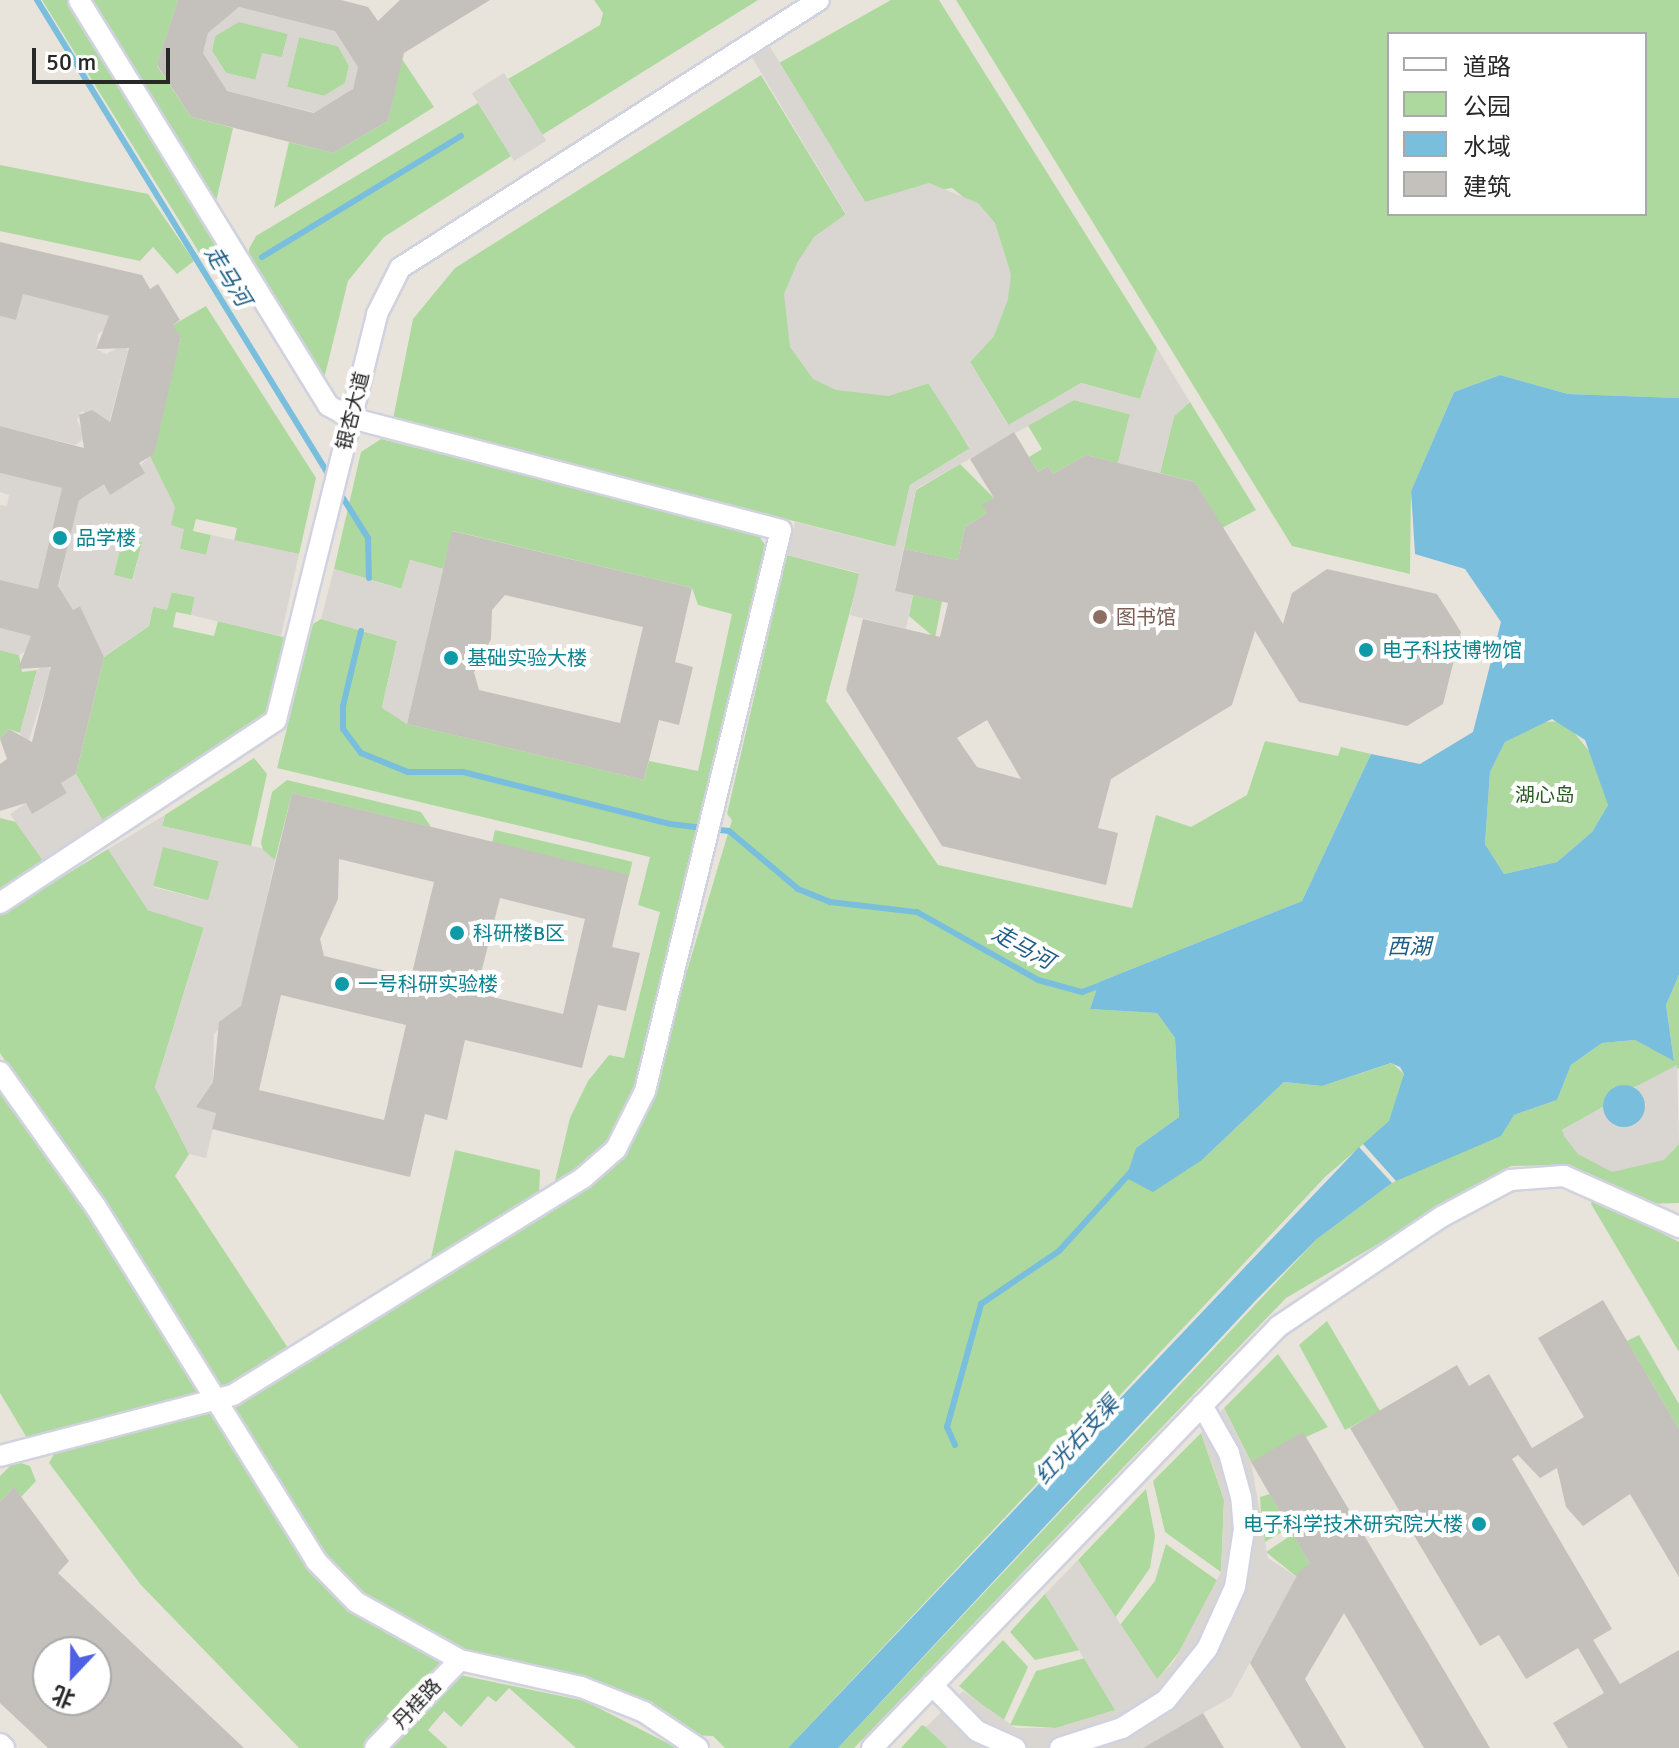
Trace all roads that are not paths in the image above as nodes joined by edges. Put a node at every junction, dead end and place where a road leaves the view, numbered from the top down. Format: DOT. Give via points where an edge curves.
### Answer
graph roads {
  1 [pos="79,0"];
  2 [pos="819,0"];
  3 [pos="351,418"];
  4 [pos="0,903"];
  5 [pos="0,1072"];
  6 [pos="1679,1227"];
  7 [pos="215,1404"];
  8 [pos="1202,1405"];
  9 [pos="0,1456"];
  10 [pos="460,1660"];
  11 [pos="932,1685"];
  12 [pos="0,1744"];
  13 [pos="4,1748"];
  14 [pos="375,1748"];
  15 [pos="698,1748"];
  16 [pos="872,1748"];
  17 [pos="1015,1748"];
  18 [pos="1060,1748"];
  1 -- 3 [label="street" via="300,370 328,405"];
  2 -- 3 [label="street, 银杏大道" via="416,252 384,295"];
  3 -- 4 [label="street, 银杏大道" via="276,720"];
  3 -- 7 [label="street" via="781,530 645,1091 616,1149 583,1178"];
  5 -- 7 [label="street" via="96,1207"];
  6 -- 8 [label="street" via="1564,1176 1510,1180 1279,1326"];
  7 -- 9 [label="street"];
  7 -- 10 [label="street" via="316,1561 401,1634"];
  8 -- 11 [label="street"];
  8 -- 18 [label="street" via="1229,1453 1241,1497 1235,1587 1207,1649 1166,1700 1122,1728"];
  10 -- 14 [label="street, 丹桂路"];
  10 -- 15 [label="street" via="581,1687 644,1712"];
  11 -- 16 [label="street"];
  11 -- 17 [label="street" via="977,1731"];
  12 -- 13 [label="street"];
}
